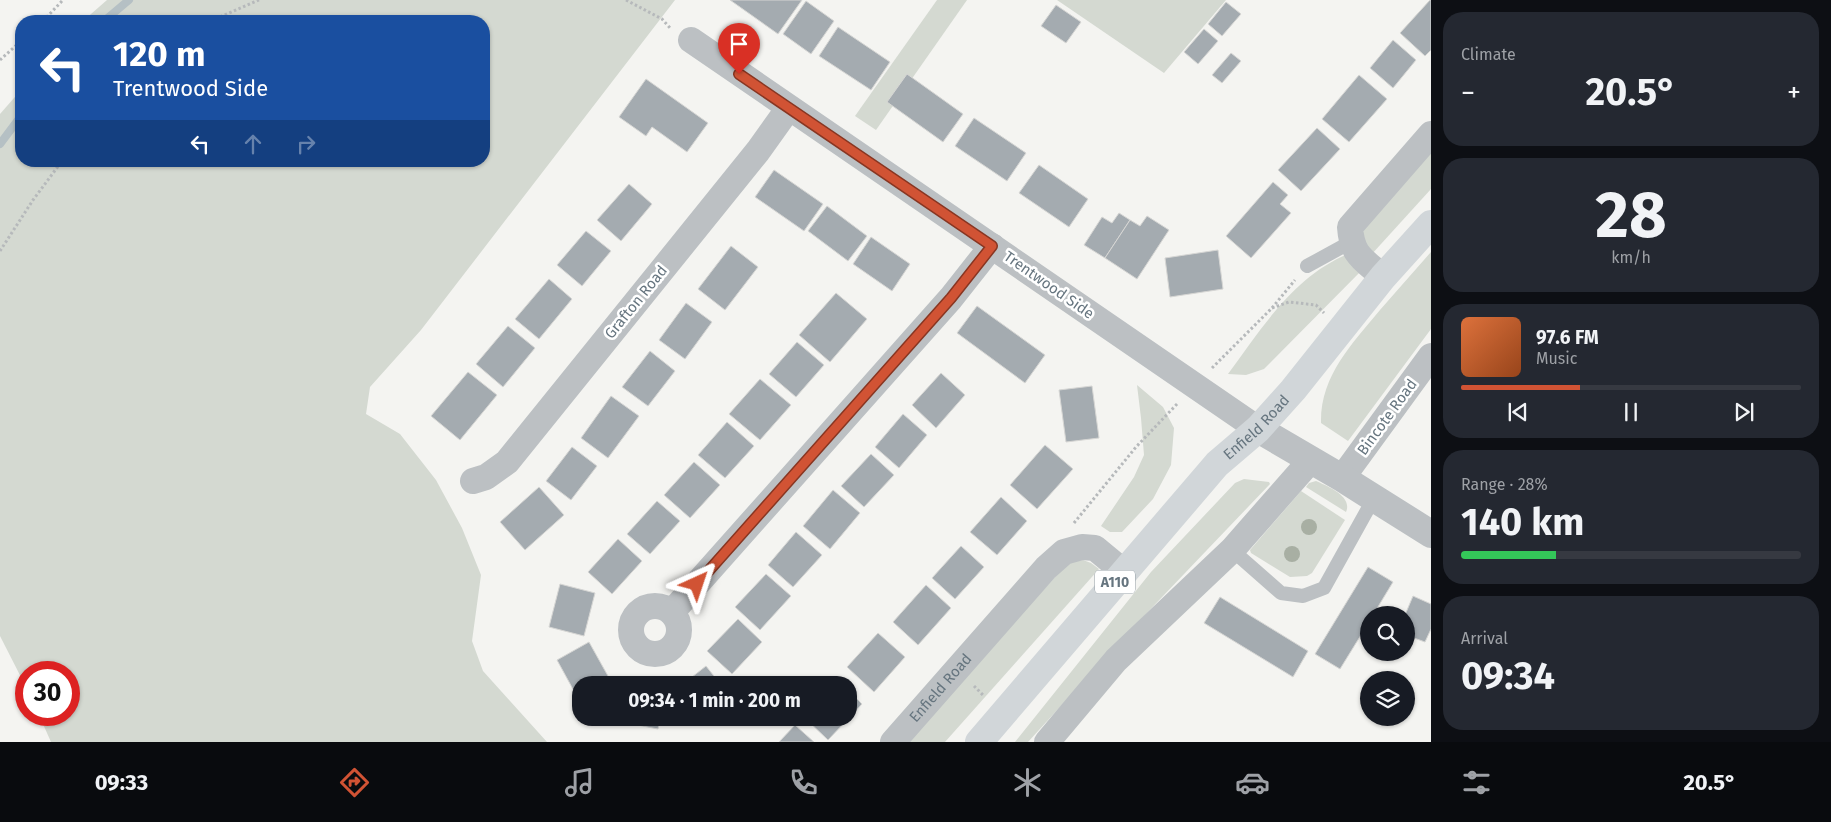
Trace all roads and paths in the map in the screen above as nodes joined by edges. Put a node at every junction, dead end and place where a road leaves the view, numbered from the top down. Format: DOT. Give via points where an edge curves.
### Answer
graph roads {
  1 [pos="63,0"];
  2 [pos="259,0"];
  3 [pos="626,0"];
  4 [pos="49,15"];
  5 [pos="225,15"];
  6 [pos="691,40"];
  7 [pos="15,46"];
  8 [pos="0,60"];
  9 [pos="788,109"];
  10 [pos="1431,134"];
  11 [pos="58,167"];
  12 [pos="1431,224"];
  13 [pos="1351,242"];
  14 [pos="992,246"];
  15 [pos="0,251"];
  16 [pos="1307,266"];
  17 [pos="1384,277"];
  18 [pos="1272,308"];
  19 [pos="1339,330"];
  20 [pos="1431,356"];
  21 [pos="1194,386"];
  22 [pos="1258,429"];
  23 [pos="1311,460"];
  24 [pos="1342,478"];
  25 [pos="472,481"];
  26 [pos="1374,498"];
  27 [pos="1431,534"];
  28 [pos="1232,550"];
  29 [pos="1064,552"];
  30 [pos="1124,572"];
  31 [pos="672,612"];
  32 [pos="957,670"];
  33 [pos="987,699"];
  34 [pos="893,742"];
  35 [pos="980,742"];
  36 [pos="1047,742"];
  1 -- 4 [label="path"];
  2 -- 5 [label="path"];
  3 -- 6 [label="path" via="662,18 670,28"];
  6 -- 9 [label="street, Trentwood Side"];
  7 -- 8 [label="path"];
  9 -- 14 [label="street, Trentwood Side"];
  9 -- 25 [label="street, Grafton Road" via="758,151 507,462 486,477"];
  10 -- 13 [label="street" via="1350,227"];
  11 -- 15 [label="path"];
  12 -- 17 [label="main road, Enfield Road / A110"];
  13 -- 16 [label="lane"];
  13 -- 17 [label="street" via="1357,253"];
  14 -- 21 [label="street, Trentwood Side"];
  14 -- 31 [label="street" via="951,298"];
  16 -- 18 [label="path"];
  17 -- 19 [label="main road, Enfield Road / A110"];
  18 -- 19 [label="path" via="1289,302 1316,305"];
  18 -- 21 [label="path"];
  19 -- 22 [label="main road, Enfield Road / A110"];
  20 -- 24 [label="street, Bincote Road"];
  21 -- 22 [label="street, Trentwood Side"];
  21 -- 29 [label="path" via="1136,447 1070,528"];
  22 -- 23 [label="street"];
  22 -- 30 [label="main road, Enfield Road / A110" via="1218,464"];
  23 -- 24 [label="street"];
  23 -- 28 [label="street"];
  24 -- 26 [label="street"];
  26 -- 27 [label="street"];
  26 -- 28 [label="lane" via="1324,588 1303,596 1281,593"];
  28 -- 36 [label="street" via="1116,660"];
  29 -- 30 [label="street, Enfield Road" via="1082,546 1095,548"];
  29 -- 32 [label="street, Enfield Road" via="1046,568"];
  30 -- 35 [label="main road, Enfield Road / A110"];
  32 -- 33 [label="path"];
  32 -- 34 [label="street, Enfield Road"];
}
